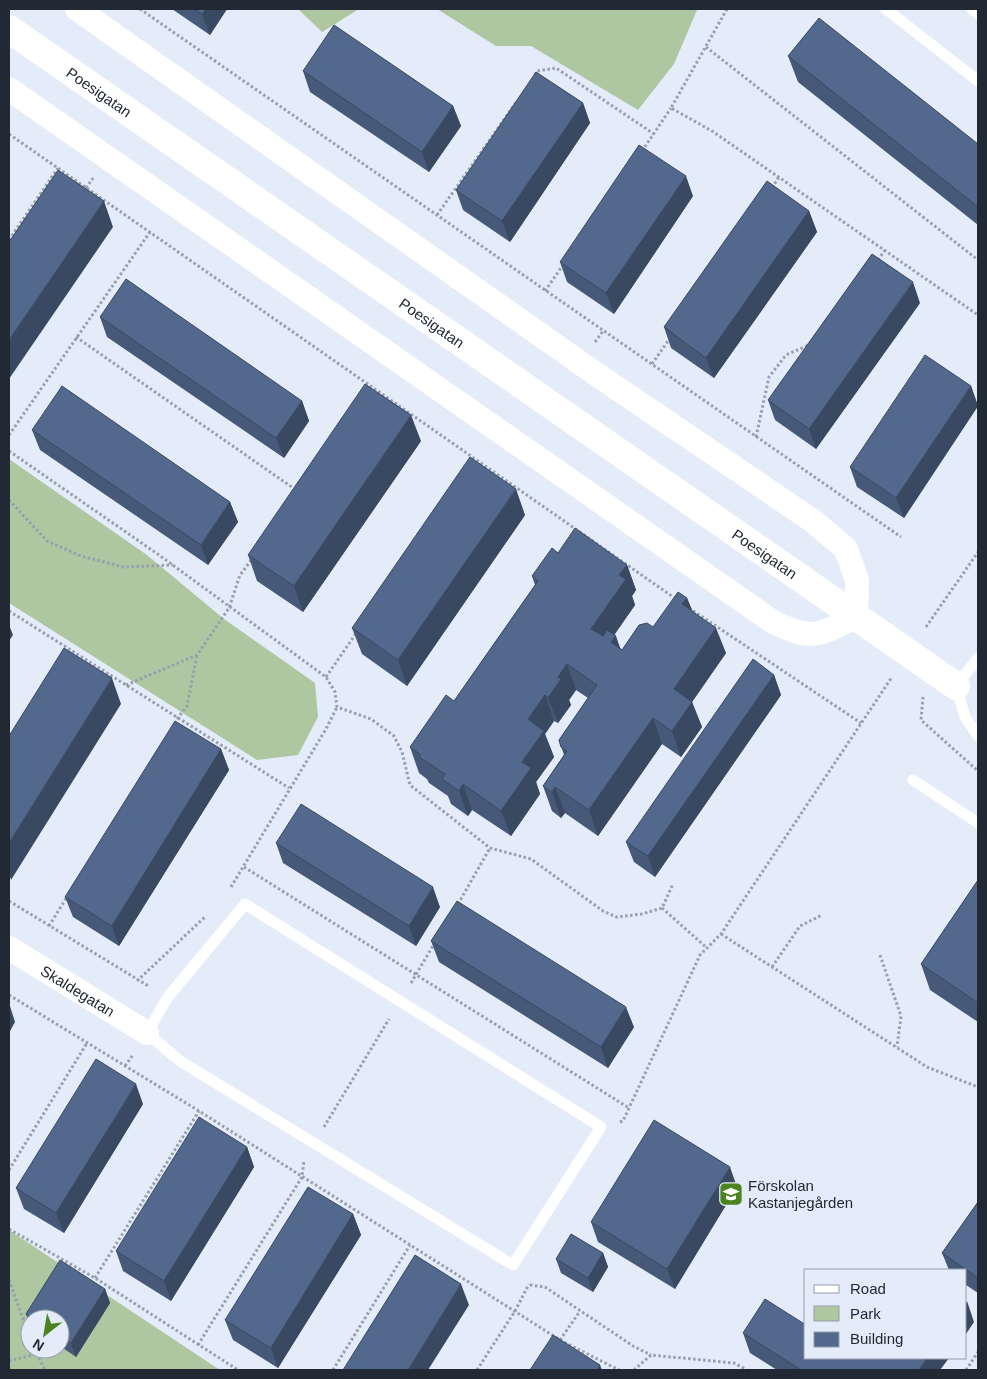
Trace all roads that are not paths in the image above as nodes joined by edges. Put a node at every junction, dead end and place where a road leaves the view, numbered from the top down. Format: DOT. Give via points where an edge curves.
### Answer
graph roads {
  1 [pos="77,9"];
  2 [pos="886,9"];
  3 [pos="972,9"];
  4 [pos="978,14"];
  5 [pos="9,29"];
  6 [pos="978,81"];
  7 [pos="9,89"];
  8 [pos="856,616"];
  9 [pos="978,658"];
  10 [pos="956,686"];
  11 [pos="978,736"];
  12 [pos="913,780"];
  13 [pos="978,823"];
  14 [pos="9,948"];
  15 [pos="146,1034"];
  1 -- 8 [label="street" via="596,374 813,521 846,549 857,581"];
  2 -- 6 [label="lane"];
  3 -- 4 [label="lane"];
  5 -- 8 [label="street, Poesigatan"];
  7 -- 8 [label="street" via="773,622 796,633 820,635"];
  8 -- 10 [label="street, Poesigatan"];
  9 -- 10 [label="lane"];
  10 -- 11 [label="lane" via="965,717"];
  12 -- 13 [label="lane"];
  14 -- 15 [label="street, Skaldegatan"];
  15 -- 15 [label="lane" via="180,1061 514,1265 601,1127 245,904 168,997"];
}
